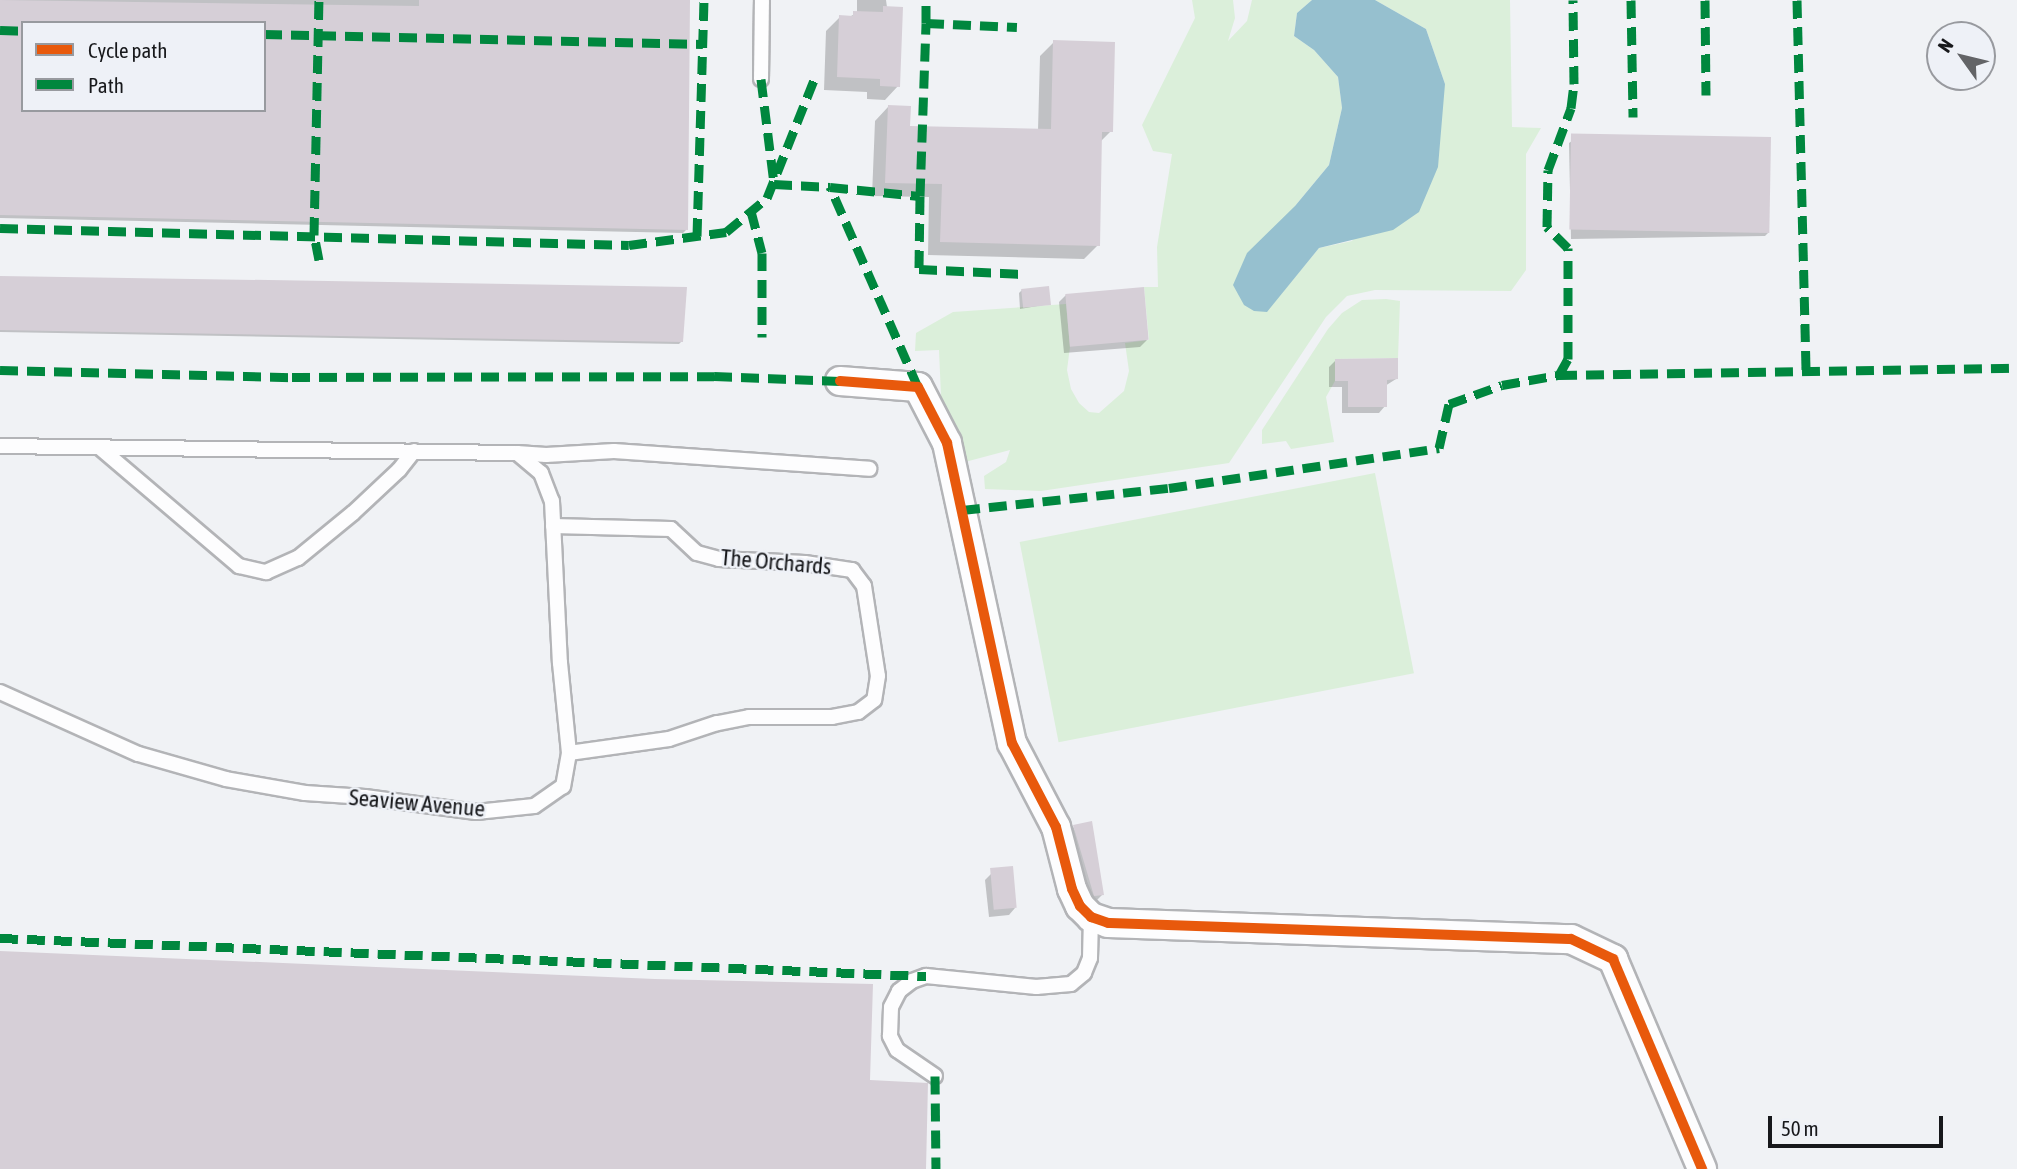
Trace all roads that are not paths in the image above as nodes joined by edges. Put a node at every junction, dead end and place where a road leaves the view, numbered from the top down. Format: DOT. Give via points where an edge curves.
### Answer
graph roads {
  1 [pos="762,0"];
  2 [pos="761,79"];
  3 [pos="840,381"];
  4 [pos="0,446"];
  5 [pos="99,447"];
  6 [pos="414,450"];
  7 [pos="517,453"];
  8 [pos="869,469"];
  9 [pos="553,526"];
  10 [pos="0,692"];
  11 [pos="569,753"];
  12 [pos="1091,917"];
  13 [pos="935,1076"];
  14 [pos="1702,1169"];
  1 -- 2 [label="lane"];
  3 -- 12 [label="street" via="918,387 947,443 1012,743 1056,827 1072,889"];
  4 -- 5 [label="lane"];
  5 -- 6 [label="lane"];
  5 -- 6 [label="lane" via="239,566 266,572 298,558 353,513"];
  6 -- 7 [label="lane"];
  7 -- 8 [label="lane" via="614,451"];
  7 -- 9 [label="lane, Seaview Avenue" via="541,473 552,501"];
  9 -- 11 [label="lane, Seaview Avenue"];
  9 -- 11 [label="lane, The Orchards" via="671,529 697,553 719,559 852,570 864,586 878,676 874,701 858,712 832,717 749,717 669,739"];
  10 -- 11 [label="lane, Seaview Avenue" via="138,754 226,779 475,812 534,806 563,786"];
  12 -- 13 [label="lane" via="1090,958 1084,974 1072,984 1036,987 926,976 899,991 891,1007 890,1036 897,1050"];
  12 -- 14 [label="street" via="1108,923 1571,939 1613,959"];
}
